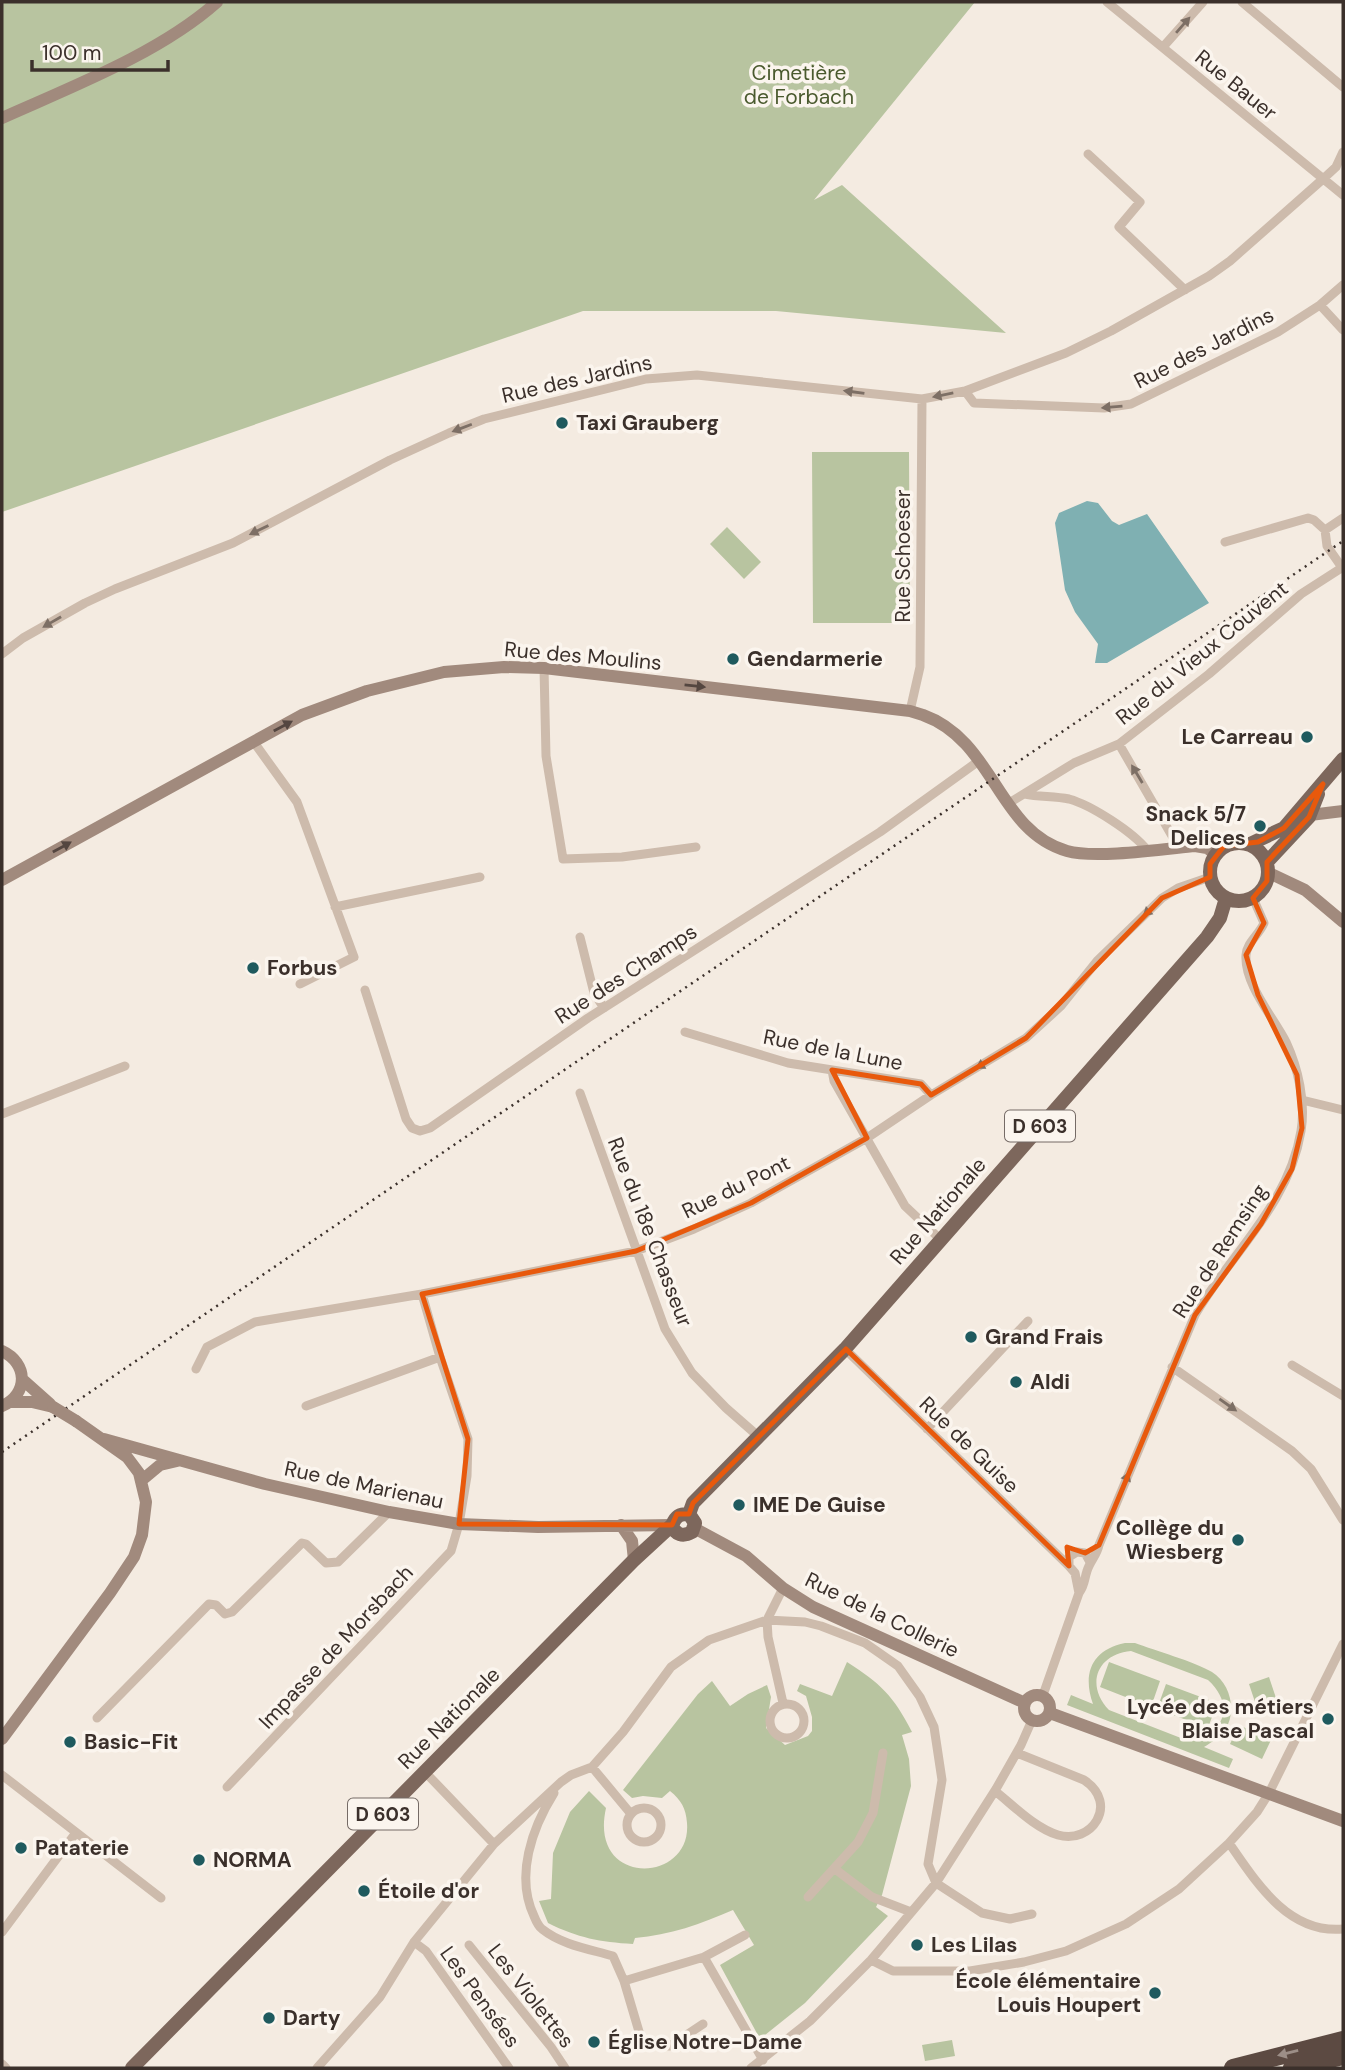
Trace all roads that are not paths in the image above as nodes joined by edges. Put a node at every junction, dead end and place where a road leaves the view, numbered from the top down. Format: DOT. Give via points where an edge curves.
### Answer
graph roads {
  1 [pos="217,2"];
  2 [pos="1107,2"];
  3 [pos="1203,2"];
  4 [pos="1242,2"];
  5 [pos="1163,47"];
  6 [pos="1343,87"];
  7 [pos="2,118"];
  8 [pos="1343,152"];
  9 [pos="1088,154"];
  10 [pos="1323,179"];
  11 [pos="1343,195"];
  12 [pos="1343,285"];
  13 [pos="1185,290"];
  14 [pos="1320,305"];
  15 [pos="1343,330"];
  16 [pos="965,391"];
  17 [pos="922,399"];
  18 [pos="1343,518"];
  19 [pos="1325,530"];
  20 [pos="1226,542"];
  21 [pos="1343,567"];
  22 [pos="2,654"];
  23 [pos="544,668"];
  24 [pos="910,711"];
  25 [pos="253,741"];
  26 [pos="1119,744"];
  27 [pos="1343,759"];
  28 [pos="980,760"];
  29 [pos="1323,784"];
  30 [pos="1025,794"];
  31 [pos="1009,803"];
  32 [pos="1343,811"];
  33 [pos="1310,815"];
  34 [pos="1250,844"];
  35 [pos="696,847"];
  36 [pos="1179,848"];
  37 [pos="1147,850"];
  38 [pos="1215,854"];
  39 [pos="1268,868"];
  40 [pos="480,877"];
  41 [pos="1210,877"];
  42 [pos="2,880"];
  43 [pos="1226,898"];
  44 [pos="1253,898"];
  45 [pos="335,907"];
  46 [pos="1343,922"];
  47 [pos="580,937"];
  48 [pos="300,984"];
  49 [pos="365,990"];
  50 [pos="604,1008"];
  51 [pos="685,1032"];
  52 [pos="125,1066"];
  53 [pos="832,1070"];
  54 [pos="580,1093"];
  55 [pos="931,1095"];
  56 [pos="1302,1100"];
  57 [pos="1343,1110"];
  58 [pos="2,1114"];
  59 [pos="867,1139"];
  60 [pos="940,1240"];
  61 [pos="636,1251"];
  62 [pos="422,1294"];
  63 [pos="1028,1321"];
  64 [pos="845,1349"];
  65 [pos="2,1351"];
  66 [pos="440,1357"];
  67 [pos="1292,1365"];
  68 [pos="1172,1367"];
  69 [pos="196,1369"];
  70 [pos="23,1380"];
  71 [pos="1343,1396"];
  72 [pos="6,1404"];
  73 [pos="306,1406"];
  74 [pos="53,1407"];
  75 [pos="927,1429"];
  76 [pos="758,1436"];
  77 [pos="104,1439"];
  78 [pos="177,1461"];
  79 [pos="142,1480"];
  80 [pos="390,1512"];
  81 [pos="1343,1520"];
  82 [pos="691,1521"];
  83 [pos="459,1524"];
  84 [pos="621,1525"];
  85 [pos="676,1530"];
  86 [pos="1099,1545"];
  87 [pos="1084,1553"];
  88 [pos="634,1560"];
  89 [pos="1088,1566"];
  90 [pos="1072,1569"];
  91 [pos="783,1588"];
  92 [pos="1080,1593"];
  93 [pos="767,1620"];
  94 [pos="1343,1644"];
  95 [pos="1043,1696"];
  96 [pos="783,1703"];
  97 [pos="1025,1703"];
  98 [pos="1050,1713"];
  99 [pos="97,1718"];
  100 [pos="1032,1720"];
  101 [pos="2,1739"];
  102 [pos="883,1753"];
  103 [pos="1017,1753"];
  104 [pos="592,1767"];
  105 [pos="425,1772"];
  106 [pos="2,1775"];
  107 [pos="561,1782"];
  108 [pos="227,1787"];
  109 [pos="995,1791"];
  110 [pos="1269,1793"];
  111 [pos="631,1814"];
  112 [pos="1343,1821"];
  113 [pos="75,1834"];
  114 [pos="494,1843"];
  115 [pos="1229,1843"];
  116 [pos="835,1869"];
  117 [pos="936,1883"];
  118 [pos="808,1897"];
  119 [pos="161,1898"];
  120 [pos="911,1912"];
  121 [pos="1032,1914"];
  122 [pos="1343,1929"];
  123 [pos="2,1932"];
  124 [pos="745,1935"];
  125 [pos="414,1942"];
  126 [pos="469,1945"];
  127 [pos="704,1958"];
  128 [pos="871,1960"];
  129 [pos="624,1981"];
  130 [pos="703,2024"];
  131 [pos="1343,2040"];
  132 [pos="1343,2056"];
  133 [pos="763,2060"];
  134 [pos="1343,2063"];
  135 [pos="2,2064"];
  136 [pos="6,2068"];
  137 [pos="132,2068"];
  138 [pos="317,2068"];
  139 [pos="509,2068"];
  140 [pos="565,2068"];
  141 [pos="751,2068"];
  142 [pos="1233,2068"];
  143 [pos="1292,2068"];
  144 [pos="1312,2068"];
  1 -- 7 [label="main road" via="150,48"];
  2 -- 5 [label="street, Rue Bauer"];
  5 -- 3 [label="street, one-way"];
  4 -- 6 [label="street"];
  5 -- 10 [label="street, Rue Bauer"];
  8 -- 10 [label="street"];
  9 -- 13 [label="street" via="1140,202 1119,227"];
  10 -- 11 [label="street, Rue Bauer"];
  10 -- 13 [label="street" via="1230,261"];
  12 -- 14 [label="street, Rue des Jardins"];
  13 -- 16 [label="street" via="1066,353"];
  14 -- 15 [label="street"];
  14 -- 16 [label="street, Rue des Jardins, one-way" via="1259,342 1131,404 1104,408 974,403"];
  16 -- 17 [label="street, Rue des Jardins, one-way"];
  17 -- 22 [label="street, Rue des Jardins, one-way" via="669,376 484,419 390,460 233,543 85,603"];
  17 -- 24 [label="street, Rue Schoeser" via="920,667"];
  18 -- 19 [label="street"];
  19 -- 20 [label="street" via="1308,518"];
  19 -- 21 [label="street" via="1328,546"];
  21 -- 26 [label="street, Rue du Vieux Couvent" via="1301,594"];
  23 -- 24 [label="main road, Rue des Moulins, one-way"];
  25 -- 23 [label="main road, Rue des Moulins, one-way" via="323,706 396,682 480,668"];
  23 -- 35 [label="street" via="546,756 562,859"];
  24 -- 28 [label="main road, Rue des Moulins" via="953,729"];
  42 -- 25 [label="main road, Rue des Moulins, one-way"];
  25 -- 45 [label="street" via="297,802"];
  26 -- 30 [label="street, Rue du Vieux Couvent" via="1081,760"];
  36 -- 26 [label="street, one-way"];
  27 -- 29 [label="main road"];
  28 -- 31 [label="main road, Rue des Moulins"];
  28 -- 50 [label="street, Rue des Champs" via="880,832"];
  29 -- 33 [label="main road"];
  29 -- 34 [label="main road" via="1284,828"];
  30 -- 31 [label="street, Rue du Vieux Couvent"];
  30 -- 37 [label="street" via="1075,801"];
  31 -- 37 [label="main road, Rue des Moulins" via="1029,830 1068,852"];
  32 -- 33 [label="main road"];
  33 -- 39 [label="main road"];
  34 -- 38 [label="main road" via="1233,842"];
  34 -- 39 [label="main road" via="1260,850"];
  36 -- 37 [label="main road, Rue des Moulins"];
  36 -- 38 [label="main road, Rue des Moulins" via="1202,846"];
  38 -- 41 [label="main road"];
  39 -- 44 [label="main road" via="1262,890"];
  39 -- 46 [label="main road" via="1305,890"];
  40 -- 45 [label="street"];
  41 -- 43 [label="main road"];
  41 -- 55 [label="street, Rue du Pont, one-way" via="1162,898 1026,1038"];
  43 -- 44 [label="main road"];
  43 -- 60 [label="main road, Rue Nationale / D 603" via="1207,937"];
  44 -- 56 [label="street, Rue de Remsing" via="1264,923 1249,943 1247,967 1292,1058"];
  45 -- 48 [label="street" via="354,957"];
  47 -- 50 [label="street, Rue des Champs" via="594,993"];
  49 -- 50 [label="street, Rue des Champs" via="406,1119 420,1131"];
  51 -- 53 [label="street, Rue de la Lune" via="788,1063"];
  52 -- 58 [label="street"];
  53 -- 55 [label="street, Rue de la Lune" via="921,1084"];
  53 -- 59 [label="street"];
  54 -- 61 [label="street, Rue du 18e Chasseur"];
  55 -- 59 [label="street, Rue du Pont"];
  56 -- 57 [label="street"];
  56 -- 68 [label="street, Rue de Remsing" via="1302,1128 1292,1168 1261,1224 1206,1296"];
  59 -- 60 [label="street" via="905,1206"];
  59 -- 61 [label="street, Rue du Pont" via="751,1203"];
  60 -- 64 [label="main road, Rue Nationale / D 603"];
  61 -- 62 [label="street, Rue du Pont"];
  61 -- 76 [label="street, Rue du 18e Chasseur" via="665,1329 692,1373"];
  62 -- 66 [label="street"];
  62 -- 69 [label="street, Rue du Pont" via="255,1322 207,1347"];
  63 -- 75 [label="street"];
  64 -- 75 [label="street, Rue de Guise"];
  64 -- 76 [label="main road, Rue Nationale / D 603"];
  65 -- 70 [label="main road" via="18,1362"];
  66 -- 73 [label="street"];
  66 -- 83 [label="street" via="468,1439"];
  67 -- 71 [label="street"];
  68 -- 81 [label="street, one-way" via="1292,1451 1311,1469"];
  86 -- 68 [label="street, Rue de Remsing, one-way"];
  70 -- 72 [label="main road" via="17,1396"];
  70 -- 74 [label="main road"];
  72 -- 74 [label="main road" via="32,1402"];
  74 -- 77 [label="main road, bridge"];
  75 -- 90 [label="street, Rue de Guise"];
  76 -- 82 [label="main road, Rue Nationale / D 603" via="693,1503"];
  77 -- 78 [label="main road, Rue de Marienau"];
  77 -- 79 [label="main road" via="127,1457"];
  78 -- 79 [label="main road" via="160,1465"];
  78 -- 80 [label="main road, Rue de Marienau"];
  79 -- 101 [label="main road" via="146,1520 134,1557"];
  80 -- 83 [label="main road, Rue de Marienau"];
  80 -- 99 [label="street" via="338,1562 326,1563 302,1543 232,1612 225,1614 209,1605"];
  82 -- 85 [label="main road, Rue Nationale" via="680,1514"];
  82 -- 91 [label="main road, Rue de la Collerie" via="746,1556"];
  83 -- 84 [label="main road, Rue de Marienau"];
  83 -- 108 [label="street, Impasse de Morsbach" via="451,1551"];
  84 -- 85 [label="main road, Rue de Marienau"];
  84 -- 88 [label="main road" via="632,1541"];
  85 -- 88 [label="main road, Rue Nationale / D 603"];
  86 -- 87 [label="street"];
  86 -- 89 [label="street, Rue de Remsing"];
  87 -- 89 [label="street"];
  87 -- 90 [label="street" via="1069,1557"];
  88 -- 105 [label="main road, Rue Nationale / D 603"];
  89 -- 90 [label="street" via="1081,1574"];
  89 -- 92 [label="street, Rue de Remsing"];
  90 -- 92 [label="street"];
  91 -- 93 [label="street"];
  91 -- 97 [label="main road, Rue de la Collerie" via="813,1607"];
  92 -- 95 [label="street, Rue de Remsing"];
  93 -- 96 [label="street"];
  93 -- 104 [label="street" via="709,1640 671,1667"];
  93 -- 117 [label="street" via="805,1622 865,1643 898,1666 920,1697 934,1727 942,1780 928,1864"];
  94 -- 110 [label="street"];
  95 -- 97 [label="main road" via="1032,1696"];
  95 -- 98 [label="main road" via="1050,1703"];
  97 -- 100 [label="main road" via="1025,1713"];
  98 -- 100 [label="main road" via="1042,1720"];
  98 -- 110 [label="main road"];
  100 -- 103 [label="street"];
  102 -- 116 [label="street" via="873,1813 858,1842"];
  103 -- 109 [label="street"];
  103 -- 109 [label="street" via="1094,1786 1101,1797 1099,1816 1085,1832 1059,1836"];
  104 -- 107 [label="street"];
  104 -- 111 [label="street"];
  105 -- 114 [label="street"];
  105 -- 137 [label="main road, Rue Nationale / D 603"];
  106 -- 113 [label="street"];
  107 -- 114 [label="street"];
  107 -- 129 [label="street" via="529,1846 525,1874 528,1904 540,1928 565,1943 613,1956"];
  109 -- 117 [label="street"];
  110 -- 112 [label="main road"];
  110 -- 115 [label="street"];
  113 -- 119 [label="street"];
  113 -- 123 [label="street"];
  114 -- 125 [label="street"];
  115 -- 122 [label="street" via="1267,1896 1285,1911 1308,1924"];
  115 -- 128 [label="street" via="1180,1889 1126,1924 1066,1951 971,1971 893,1971"];
  116 -- 118 [label="street"];
  116 -- 120 [label="street" via="872,1897"];
  117 -- 120 [label="street"];
  117 -- 121 [label="street" via="982,1913 1010,1919"];
  120 -- 128 [label="street"];
  124 -- 127 [label="street"];
  125 -- 138 [label="street, Les Pensées" via="380,1997"];
  125 -- 139 [label="street, Les Pensées" via="426,1951"];
  126 -- 140 [label="street, Les Violettes"];
  127 -- 129 [label="street"];
  127 -- 133 [label="street"];
  128 -- 133 [label="street"];
  129 -- 130 [label="street" via="643,2045 670,2046"];
  131 -- 142 [label="highway, one-way"];
  132 -- 143 [label="highway"];
  133 -- 141 [label="street"];
  134 -- 144 [label="highway"];
  135 -- 136 [label="street"];
}
